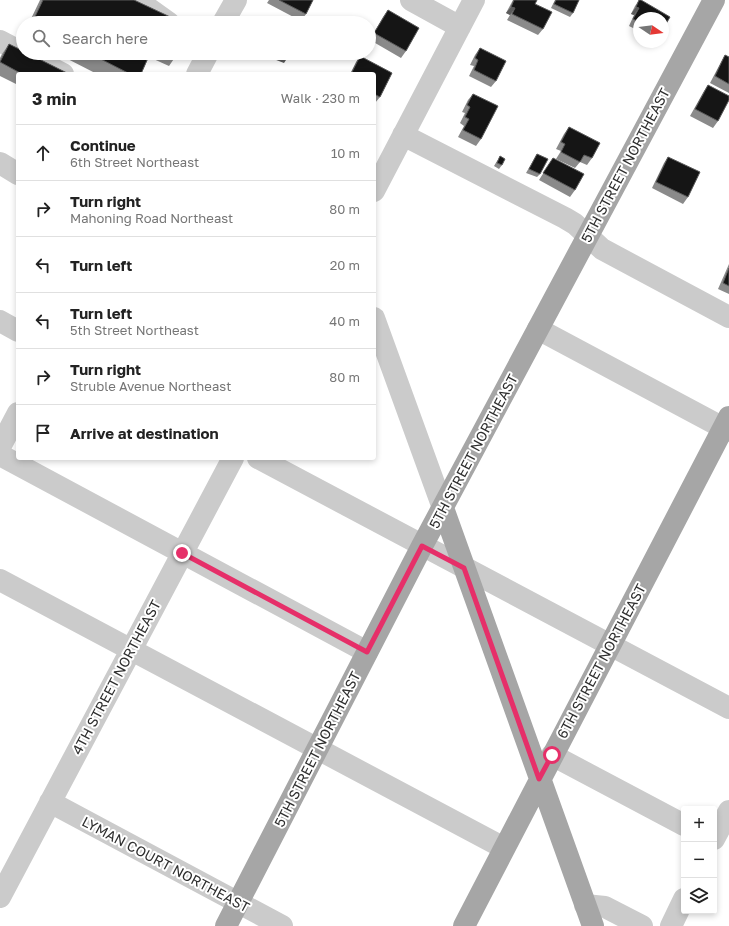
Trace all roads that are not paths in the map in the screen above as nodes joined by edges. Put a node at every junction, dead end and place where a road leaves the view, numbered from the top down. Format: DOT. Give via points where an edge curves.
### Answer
graph roads {
  1 [pos="137,0"];
  2 [pos="236,0"];
  3 [pos="410,0"];
  4 [pos="474,0"];
  5 [pos="714,0"];
  6 [pos="159,16"];
  7 [pos="227,16"];
  8 [pos="460,27"];
  9 [pos="0,41"];
  10 [pos="16,49"];
  11 [pos="36,60"];
  12 [pos="204,60"];
  13 [pos="59,72"];
  14 [pos="198,72"];
  15 [pos="403,135"];
  16 [pos="0,163"];
  17 [pos="16,173"];
  18 [pos="376,187"];
  19 [pos="587,234"];
  20 [pos="729,317"];
  21 [pos="0,321"];
  22 [pos="706,321"];
  23 [pos="376,324"];
  24 [pos="538,329"];
  25 [pos="16,330"];
  26 [pos="729,332"];
  27 [pos="16,416"];
  28 [pos="727,425"];
  29 [pos="0,447"];
  30 [pos="0,456"];
  31 [pos="232,460"];
  32 [pos="262,460"];
  33 [pos="443,508"];
  34 [pos="422,546"];
  35 [pos="182,553"];
  36 [pos="464,568"];
  37 [pos="0,580"];
  38 [pos="609,645"];
  39 [pos="130,650"];
  40 [pos="367,652"];
  41 [pos="729,708"];
  42 [pos="318,748"];
  43 [pos="552,755"];
  44 [pos="539,779"];
  45 [pos="50,802"];
  46 [pos="729,810"];
  47 [pos="681,823"];
  48 [pos="717,834"];
  49 [pos="717,842"];
  50 [pos="504,848"];
  51 [pos="729,849"];
  52 [pos="0,897"];
  53 [pos="238,903"];
  54 [pos="585,905"];
  55 [pos="681,905"];
  56 [pos="226,926"];
  57 [pos="282,926"];
  58 [pos="464,926"];
  59 [pos="593,926"];
  60 [pos="642,926"];
  61 [pos="670,926"];
  1 -- 6 [label="street"];
  2 -- 7 [label="street"];
  3 -- 8 [label="street"];
  4 -- 8 [label="street"];
  5 -- 19 [label="main road, 5TH STREET NORTHEAST"];
  8 -- 15 [label="street"];
  9 -- 10 [label="street"];
  11 -- 13 [label="street"];
  12 -- 14 [label="street"];
  15 -- 18 [label="street"];
  15 -- 19 [label="street" via="565,218"];
  16 -- 17 [label="street"];
  19 -- 20 [label="street" via="602,249"];
  19 -- 24 [label="main road, 5TH STREET NORTHEAST"];
  21 -- 25 [label="street"];
  22 -- 26 [label="street"];
  23 -- 33 [label="street"];
  24 -- 28 [label="street"];
  24 -- 33 [label="main road, 5TH STREET NORTHEAST"];
  27 -- 29 [label="street"];
  28 -- 38 [label="main road, 6TH STREET NORTHEAST"];
  30 -- 35 [label="street"];
  31 -- 35 [label="street, 4TH STREET NORTHEAST"];
  32 -- 34 [label="street"];
  33 -- 34 [label="main road, 5TH STREET NORTHEAST"];
  33 -- 36 [label="main road"];
  34 -- 36 [label="street"];
  34 -- 40 [label="main road, 5TH STREET NORTHEAST"];
  35 -- 39 [label="street, 4TH STREET NORTHEAST"];
  35 -- 40 [label="street"];
  36 -- 38 [label="street"];
  36 -- 44 [label="main road"];
  37 -- 39 [label="street"];
  38 -- 41 [label="street"];
  38 -- 43 [label="main road, 6TH STREET NORTHEAST"];
  39 -- 42 [label="street"];
  39 -- 45 [label="street, 4TH STREET NORTHEAST"];
  40 -- 42 [label="main road, 5TH STREET NORTHEAST"];
  42 -- 50 [label="street"];
  42 -- 53 [label="main road, 5TH STREET NORTHEAST"];
  43 -- 44 [label="main road, 6TH STREET NORTHEAST"];
  43 -- 47 [label="street"];
  44 -- 50 [label="main road, 6TH STREET NORTHEAST"];
  44 -- 54 [label="main road"];
  45 -- 52 [label="street, 4TH STREET NORTHEAST"];
  45 -- 53 [label="street, LYMAN COURT NORTHEAST"];
  46 -- 48 [label="street"];
  49 -- 51 [label="street"];
  50 -- 58 [label="main road, 6TH STREET NORTHEAST"];
  53 -- 56 [label="main road, 5TH STREET NORTHEAST"];
  53 -- 57 [label="street, LYMAN COURT NORTHEAST"];
  54 -- 59 [label="main road"];
  54 -- 60 [label="street" via="605,907"];
  55 -- 61 [label="street"];
}
